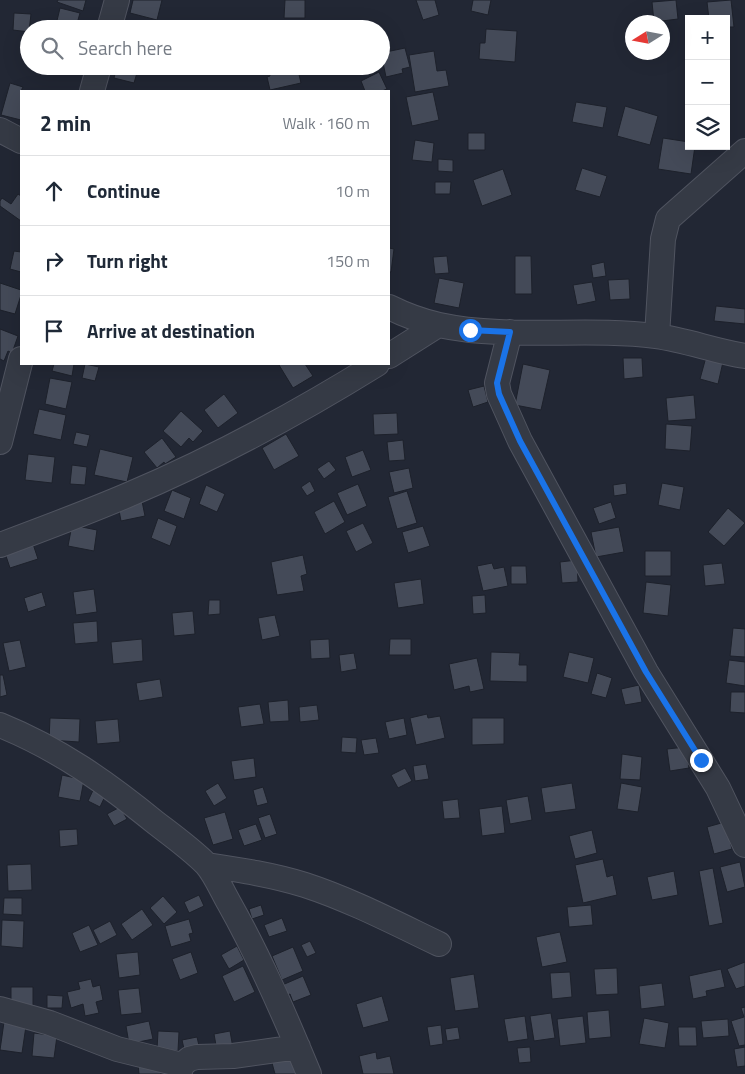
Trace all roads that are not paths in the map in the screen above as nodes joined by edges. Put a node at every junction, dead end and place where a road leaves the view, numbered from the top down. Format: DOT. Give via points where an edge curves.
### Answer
graph roads {
  1 [pos="117,0"];
  2 [pos="111,20"];
  3 [pos="96,75"];
  4 [pos="92,90"];
  5 [pos="0,130"];
  6 [pos="20,140"];
  7 [pos="745,151"];
  8 [pos="390,308"];
  9 [pos="438,325"];
  10 [pos="510,332"];
  11 [pos="657,336"];
  12 [pos="390,355"];
  13 [pos="745,356"];
  14 [pos="20,363"];
  15 [pos="374,365"];
  16 [pos="0,442"];
  17 [pos="0,545"];
  18 [pos="0,725"];
  19 [pos="745,845"];
  20 [pos="207,865"];
  21 [pos="439,944"];
  22 [pos="0,1009"];
  23 [pos="298,1048"];
  24 [pos="180,1069"];
  25 [pos="310,1074"];
  1 -- 2 [label="street"];
  3 -- 4 [label="street"];
  5 -- 6 [label="street"];
  7 -- 11 [label="street" via="668,219 663,238"];
  8 -- 9 [label="street"];
  9 -- 10 [label="street"];
  9 -- 12 [label="street"];
  10 -- 11 [label="street"];
  10 -- 19 [label="street" via="497,383 520,441 646,672 718,788"];
  11 -- 13 [label="street"];
  14 -- 16 [label="street"];
  15 -- 17 [label="street" via="271,425 198,462 121,498"];
  18 -- 20 [label="street" via="61,754 95,776"];
  20 -- 21 [label="street" via="269,875 337,896"];
  20 -- 23 [label="street" via="270,982"];
  22 -- 24 [label="street" via="50,1023"];
  23 -- 24 [label="street" via="197,1057 189,1059"];
  23 -- 25 [label="street"];
}
